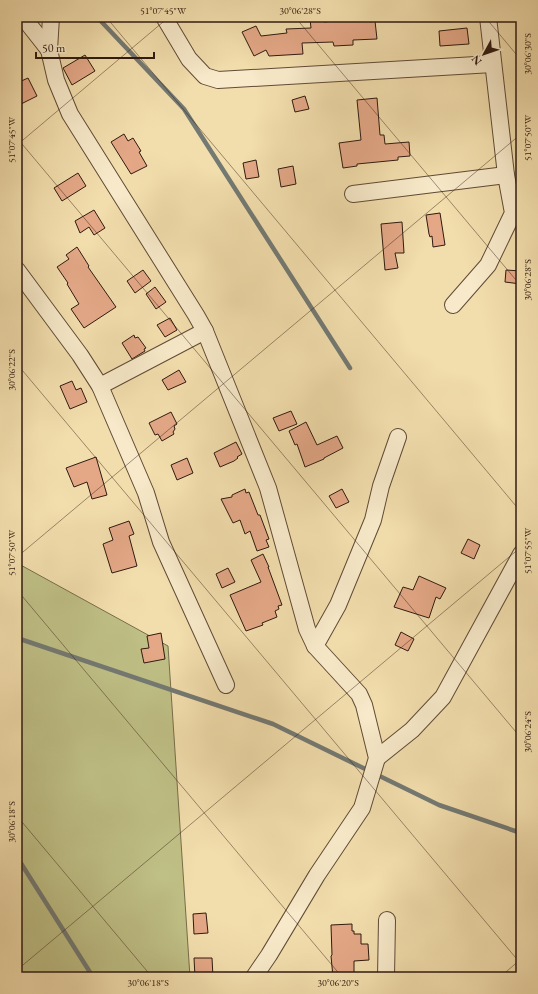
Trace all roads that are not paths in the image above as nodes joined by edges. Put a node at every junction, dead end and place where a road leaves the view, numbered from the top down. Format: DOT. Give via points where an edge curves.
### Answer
graph roads {
  1 [pos="23,17"];
  2 [pos="51,17"];
  3 [pos="164,17"];
  4 [pos="488,17"];
  5 [pos="49,50"];
  6 [pos="493,64"];
  7 [pos="506,175"];
  8 [pos="353,194"];
  9 [pos="17,270"];
  10 [pos="453,306"];
  11 [pos="205,331"];
  12 [pos="100,386"];
  13 [pos="398,436"];
  14 [pos="521,554"];
  15 [pos="315,646"];
  16 [pos="226,685"];
  17 [pos="377,758"];
  18 [pos="387,920"];
  19 [pos="254,977"];
  20 [pos="386,977"];
  1 -- 5 [label="street"];
  2 -- 5 [label="street"];
  3 -- 6 [label="street" via="189,59 205,76 218,80"];
  4 -- 6 [label="street"];
  5 -- 11 [label="street" via="56,80 70,114"];
  6 -- 7 [label="street"];
  7 -- 8 [label="street"];
  7 -- 10 [label="street" via="513,213 488,264"];
  9 -- 12 [label="street"];
  11 -- 12 [label="street"];
  11 -- 15 [label="street" via="268,488 306,630"];
  12 -- 16 [label="street" via="146,493 161,542"];
  13 -- 15 [label="street" via="381,486 373,520 338,605"];
  14 -- 17 [label="street" via="443,697 412,730"];
  15 -- 17 [label="street" via="359,694"];
  17 -- 19 [label="street" via="362,808"];
  18 -- 20 [label="street"];
}
